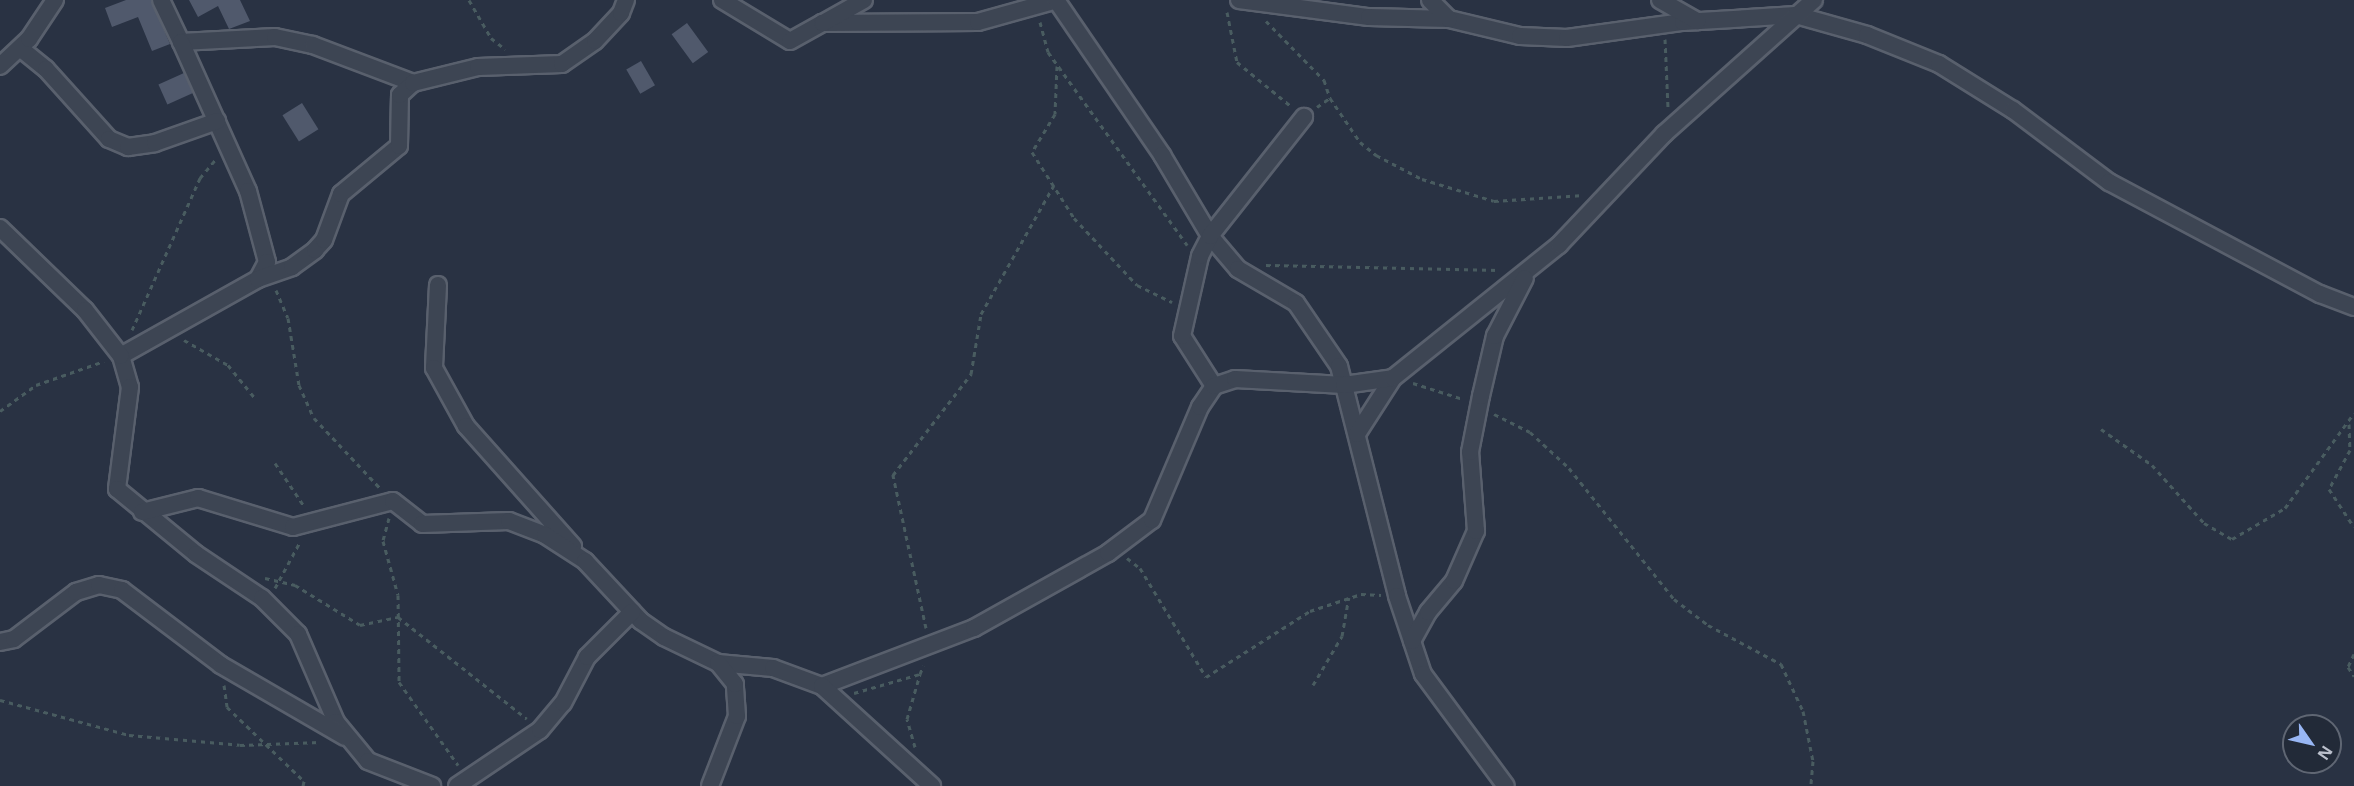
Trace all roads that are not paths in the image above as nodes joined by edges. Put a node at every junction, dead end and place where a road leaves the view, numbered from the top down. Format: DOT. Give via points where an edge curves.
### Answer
graph roads {
  1 [pos="55,0"];
  2 [pos="161,0"];
  3 [pos="722,0"];
  4 [pos="864,0"];
  5 [pos="1057,0"];
  6 [pos="1242,0"];
  7 [pos="1430,0"];
  8 [pos="1660,0"];
  9 [pos="1814,0"];
  10 [pos="627,1"];
  11 [pos="1796,15"];
  12 [pos="1449,19"];
  13 [pos="1697,21"];
  14 [pos="822,23"];
  15 [pos="181,42"];
  16 [pos="20,48"];
  17 [pos="0,66"];
  18 [pos="413,83"];
  19 [pos="1304,117"];
  20 [pos="217,121"];
  21 [pos="0,228"];
  22 [pos="1210,236"];
  23 [pos="1528,272"];
  24 [pos="264,277"];
  25 [pos="438,285"];
  26 [pos="2354,307"];
  27 [pos="121,356"];
  28 [pos="1394,378"];
  29 [pos="1344,385"];
  30 [pos="1214,386"];
  31 [pos="1357,434"];
  32 [pos="142,512"];
  33 [pos="585,561"];
  34 [pos="632,612"];
  35 [pos="1412,641"];
  36 [pos="0,642"];
  37 [pos="718,663"];
  38 [pos="828,691"];
  39 [pos="352,741"];
  40 [pos="1498,783"];
  41 [pos="462,785"];
  42 [pos="432,786"];
  43 [pos="710,786"];
  44 [pos="932,786"];
  1 -- 16 [label="street"];
  2 -- 15 [label="street"];
  3 -- 14 [label="street" via="790,41"];
  4 -- 14 [label="street"];
  5 -- 14 [label="street" via="978,22"];
  5 -- 22 [label="street" via="1162,155"];
  6 -- 12 [label="street" via="1369,17"];
  7 -- 12 [label="street"];
  8 -- 13 [label="street"];
  9 -- 11 [label="street"];
  10 -- 18 [label="street" via="596,41 562,64 478,68"];
  11 -- 13 [label="street"];
  11 -- 23 [label="street" via="1668,130"];
  11 -- 26 [label="street" via="1867,35 1940,63 2013,110 2109,182 2320,294"];
  12 -- 13 [label="street" via="1520,36 1567,38"];
  15 -- 18 [label="street" via="275,37 313,45"];
  15 -- 20 [label="street"];
  16 -- 17 [label="street"];
  16 -- 20 [label="street" via="52,75 109,139 128,147 155,143"];
  18 -- 24 [label="street" via="400,95 399,146 341,194 324,240 315,250 292,267"];
  19 -- 22 [label="street"];
  20 -- 24 [label="street" via="248,191 267,262"];
  21 -- 27 [label="street" via="85,310"];
  22 -- 29 [label="street" via="1238,269 1296,303 1339,366"];
  22 -- 30 [label="street" via="1185,309 1182,336"];
  23 -- 28 [label="street"];
  23 -- 35 [label="street" via="1495,336 1479,406 1470,452 1476,531 1454,581 1428,612"];
  24 -- 27 [label="street"];
  25 -- 33 [label="street" via="434,368 466,426 488,446"];
  27 -- 32 [label="street" via="130,387 117,489"];
  28 -- 29 [label="street"];
  28 -- 31 [label="street"];
  29 -- 30 [label="street" via="1235,378"];
  29 -- 31 [label="street"];
  30 -- 38 [label="street" via="1200,407 1152,520 1114,548 974,628"];
  31 -- 35 [label="street" via="1397,597"];
  32 -- 33 [label="street" via="198,498 293,526 393,501 422,524 509,521 545,535"];
  32 -- 39 [label="street" via="262,598 298,634 336,722"];
  33 -- 34 [label="street"];
  34 -- 37 [label="street" via="664,637"];
  34 -- 41 [label="street" via="587,657 563,703 540,730"];
  35 -- 40 [label="street" via="1423,674"];
  36 -- 39 [label="street" via="14,639 76,592 99,585 122,590 221,666"];
  37 -- 38 [label="street" via="772,668"];
  37 -- 43 [label="street" via="735,684 738,716"];
  38 -- 44 [label="street"];
  39 -- 42 [label="street" via="368,761"];
}
